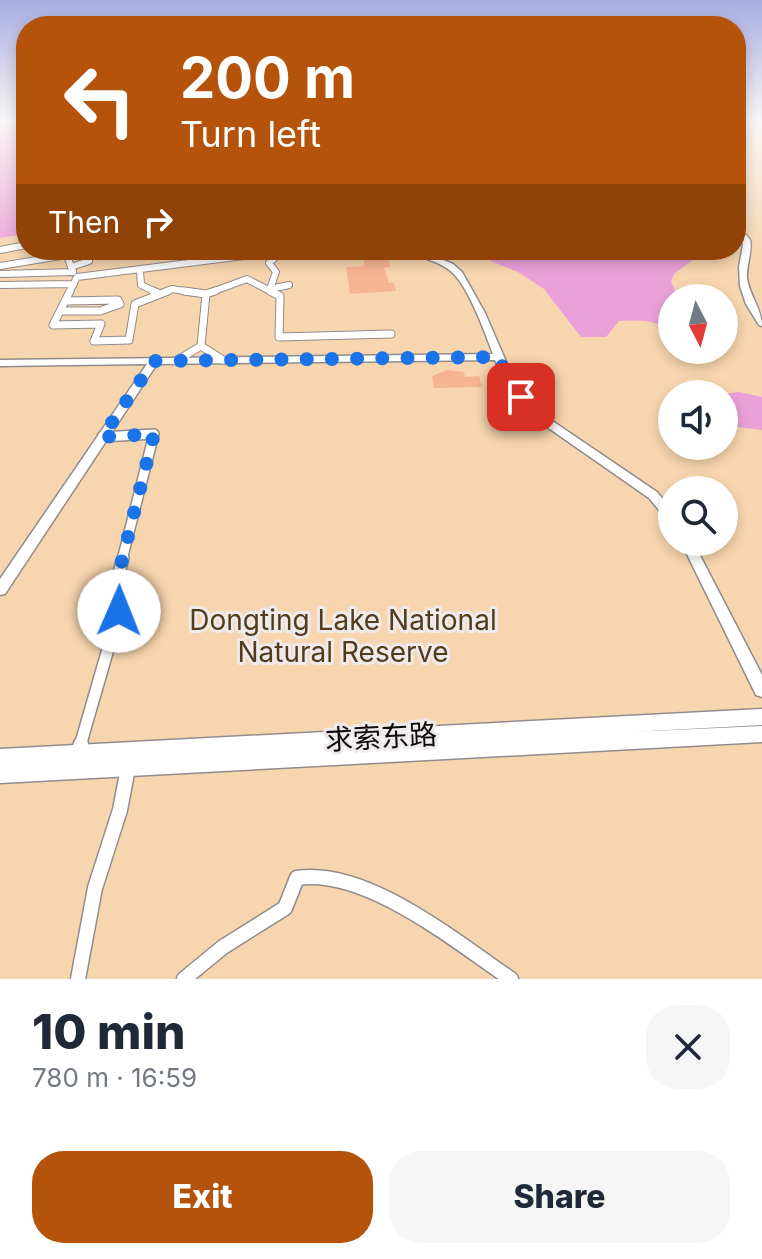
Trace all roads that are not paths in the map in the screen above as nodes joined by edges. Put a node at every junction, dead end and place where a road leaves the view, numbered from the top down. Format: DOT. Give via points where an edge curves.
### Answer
graph roads {
  1 [pos="37,260"];
  2 [pos="69,260"];
  3 [pos="195,260"];
  4 [pos="272,260"];
  5 [pos="435,260"];
  6 [pos="745,260"];
  7 [pos="89,261"];
  8 [pos="0,266"];
  9 [pos="140,271"];
  10 [pos="0,274"];
  11 [pos="74,275"];
  12 [pos="0,285"];
  13 [pos="289,285"];
  14 [pos="270,289"];
  15 [pos="158,293"];
  16 [pos="206,294"];
  17 [pos="65,301"];
  18 [pos="60,311"];
  19 [pos="762,323"];
  20 [pos="391,334"];
  21 [pos="201,346"];
  22 [pos="498,357"];
  23 [pos="223,360"];
  24 [pos="150,361"];
  25 [pos="176,361"];
  26 [pos="0,363"];
  27 [pos="102,437"];
  28 [pos="658,501"];
  29 [pos="694,556"];
  30 [pos="0,575"];
  31 [pos="0,590"];
  32 [pos="762,690"];
  33 [pos="762,717"];
  34 [pos="762,734"];
  35 [pos="78,754"];
  36 [pos="0,758"];
  37 [pos="128,768"];
  38 [pos="0,774"];
  39 [pos="78,979"];
  40 [pos="184,979"];
  41 [pos="511,979"];
  1 -- 8 [label="street"];
  2 -- 11 [label="street"];
  3 -- 9 [label="street"];
  4 -- 14 [label="street" via="269,263 276,272"];
  5 -- 22 [label="street" via="459,274"];
  6 -- 19 [label="street" via="743,289"];
  7 -- 11 [label="street"];
  9 -- 11 [label="street"];
  9 -- 15 [label="street" via="141,285"];
  10 -- 11 [label="street"];
  11 -- 12 [label="street"];
  11 -- 17 [label="street"];
  13 -- 14 [label="street"];
  14 -- 16 [label="street" via="247,279"];
  14 -- 20 [label="street" via="280,296 279,337"];
  15 -- 16 [label="street" via="172,289"];
  15 -- 18 [label="street" via="135,304 129,340 94,341 101,324 53,325"];
  16 -- 21 [label="street"];
  17 -- 18 [label="street"];
  17 -- 18 [label="street" via="120,304"];
  21 -- 23 [label="street"];
  21 -- 25 [label="street"];
  22 -- 23 [label="street"];
  22 -- 28 [label="street" via="509,381 541,418"];
  23 -- 25 [label="street"];
  24 -- 25 [label="street"];
  24 -- 26 [label="street"];
  24 -- 27 [label="street"];
  24 -- 30 [label="street"];
  27 -- 31 [label="street"];
  27 -- 35 [label="street" via="154,434 116,584 119,611"];
  29 -- 32 [label="street"];
  33 -- 35 [label="main road, 求索东路"];
  34 -- 37 [label="main road, 求索东路"];
  35 -- 36 [label="main road, 求索东路"];
  37 -- 38 [label="main road, 求索东路"];
  37 -- 39 [label="street" via="95,888"];
  40 -- 41 [label="street" via="285,908 297,878 305,874 337,878 389,899"];
}
